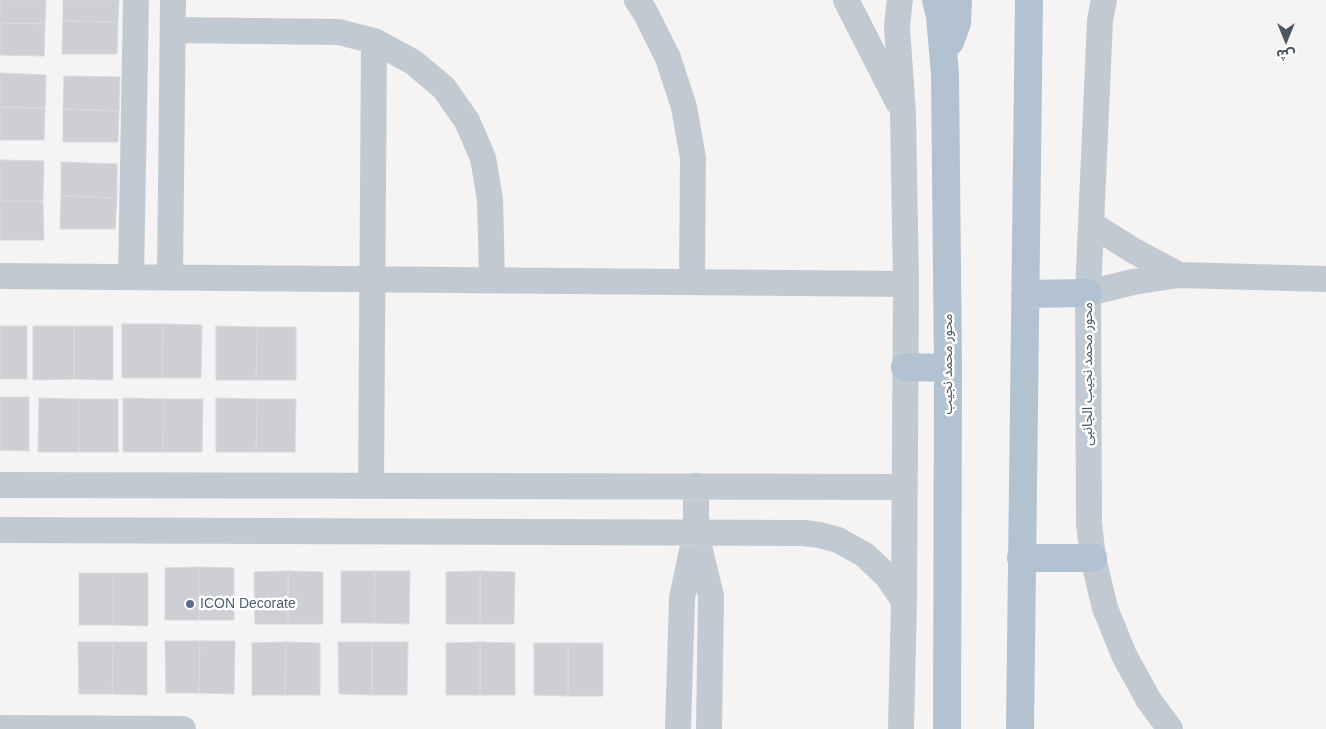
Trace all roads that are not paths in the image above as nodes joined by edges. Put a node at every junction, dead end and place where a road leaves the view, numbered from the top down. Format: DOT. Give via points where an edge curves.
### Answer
graph roads {
  1 [pos="136,0"];
  2 [pos="173,0"];
  3 [pos="637,0"];
  4 [pos="846,0"];
  5 [pos="900,0"];
  6 [pos="936,0"];
  7 [pos="958,0"];
  8 [pos="1029,0"];
  9 [pos="1104,0"];
  10 [pos="173,30"];
  11 [pos="374,41"];
  12 [pos="943,52"];
  13 [pos="903,113"];
  14 [pos="1091,224"];
  15 [pos="1179,275"];
  16 [pos="0,276"];
  17 [pos="131,277"];
  18 [pos="170,277"];
  19 [pos="372,279"];
  20 [pos="1326,279"];
  21 [pos="492,280"];
  22 [pos="692,282"];
  23 [pos="906,284"];
  24 [pos="1088,293"];
  25 [pos="1025,294"];
  26 [pos="905,368"];
  27 [pos="948,368"];
  28 [pos="0,485"];
  29 [pos="371,486"];
  30 [pos="696,486"];
  31 [pos="905,486"];
  32 [pos="696,532"];
  33 [pos="6,535"];
  34 [pos="1021,558"];
  35 [pos="1093,558"];
  36 [pos="904,601"];
  37 [pos="0,728"];
  38 [pos="135,729"];
  39 [pos="184,729"];
  40 [pos="678,729"];
  41 [pos="709,729"];
  42 [pos="901,729"];
  43 [pos="947,729"];
  44 [pos="1020,729"];
  45 [pos="1170,729"];
  1 -- 17 [label="street"];
  2 -- 10 [label="street"];
  3 -- 22 [label="street" via="668,58 684,107 693,158"];
  4 -- 13 [label="street"];
  5 -- 13 [label="street" via="898,28"];
  6 -- 12 [label="main road, محور محمد نجيب"];
  7 -- 12 [label="main road" via="955,31"];
  8 -- 25 [label="main road"];
  9 -- 14 [label="street, محور محمد نجيب الجانبى" via="1100,20"];
  10 -- 11 [label="street" via="339,32"];
  10 -- 18 [label="street"];
  11 -- 19 [label="street"];
  11 -- 21 [label="street" via="413,62 444,88 467,121 483,158 490,199"];
  12 -- 27 [label="main road, محور محمد نجيب"];
  13 -- 23 [label="street"];
  14 -- 15 [label="street"];
  14 -- 24 [label="street, محور محمد نجيب الجانبى"];
  15 -- 20 [label="street"];
  15 -- 24 [label="street"];
  16 -- 17 [label="street"];
  17 -- 18 [label="street"];
  18 -- 19 [label="street"];
  19 -- 21 [label="street"];
  19 -- 29 [label="street"];
  21 -- 22 [label="street"];
  22 -- 23 [label="street"];
  23 -- 26 [label="street"];
  24 -- 25 [label="main road"];
  24 -- 35 [label="street, محور محمد نجيب الجانبى" via="1089,524"];
  25 -- 34 [label="main road"];
  26 -- 27 [label="main road"];
  26 -- 31 [label="street"];
  27 -- 43 [label="main road, محور محمد نجيب"];
  28 -- 29 [label="street"];
  29 -- 30 [label="street"];
  30 -- 31 [label="street"];
  30 -- 32 [label="street"];
  31 -- 36 [label="street"];
  32 -- 33 [label="street"];
  32 -- 36 [label="street" via="804,533 838,540 865,555 888,576"];
  32 -- 40 [label="street" via="682,598"];
  32 -- 41 [label="street" via="711,596"];
  34 -- 35 [label="main road"];
  34 -- 44 [label="main road"];
  35 -- 45 [label="street, محور محمد نجيب الجانبى" via="1105,608 1124,655 1148,699"];
  36 -- 42 [label="street"];
  37 -- 38 [label="street"];
  38 -- 39 [label="street"];
}
